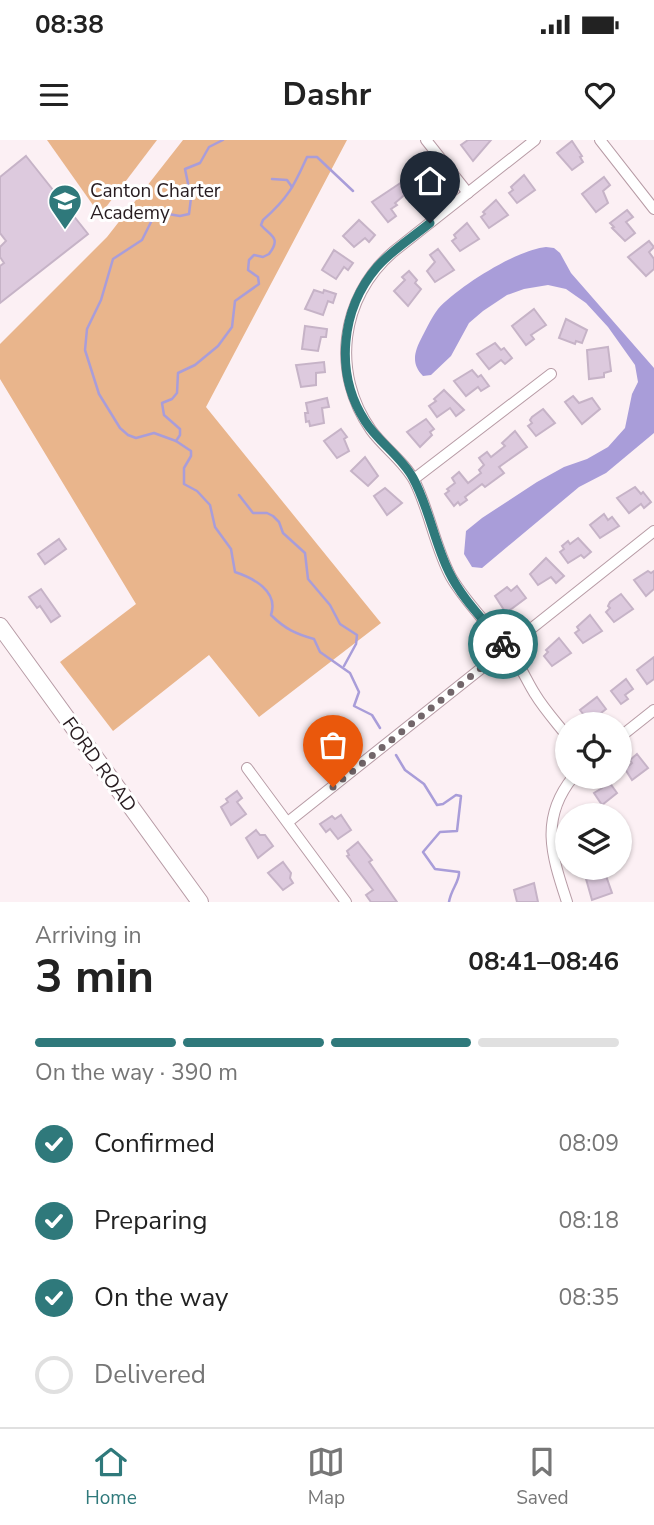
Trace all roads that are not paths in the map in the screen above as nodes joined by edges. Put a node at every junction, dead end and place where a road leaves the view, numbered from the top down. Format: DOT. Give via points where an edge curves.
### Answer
graph roads {
  1 [pos="426,140"];
  2 [pos="535,140"];
  3 [pos="600,140"];
  4 [pos="468,193"];
  5 [pos="654,209"];
  6 [pos="551,374"];
  7 [pos="414,479"];
  8 [pos="654,531"];
  9 [pos="0,626"];
  10 [pos="506,648"];
  11 [pos="654,710"];
  12 [pos="555,721"];
  13 [pos="632,727"];
  14 [pos="247,768"];
  15 [pos="566,789"];
  16 [pos="288,822"];
  17 [pos="200,902"];
  18 [pos="345,902"];
  19 [pos="567,902"];
  1 -- 4 [label="street"];
  2 -- 4 [label="street"];
  3 -- 5 [label="street"];
  4 -- 7 [label="street" via="377,267 358,297 347,329 345,358 356,406"];
  6 -- 7 [label="street"];
  7 -- 10 [label="street" via="450,574"];
  8 -- 10 [label="street"];
  9 -- 17 [label="main road, FORD ROAD"];
  10 -- 12 [label="street"];
  10 -- 16 [label="street"];
  11 -- 13 [label="street"];
  14 -- 16 [label="street"];
  15 -- 19 [label="street" via="556,805 551,833 553,861"];
  16 -- 18 [label="street"];
}
